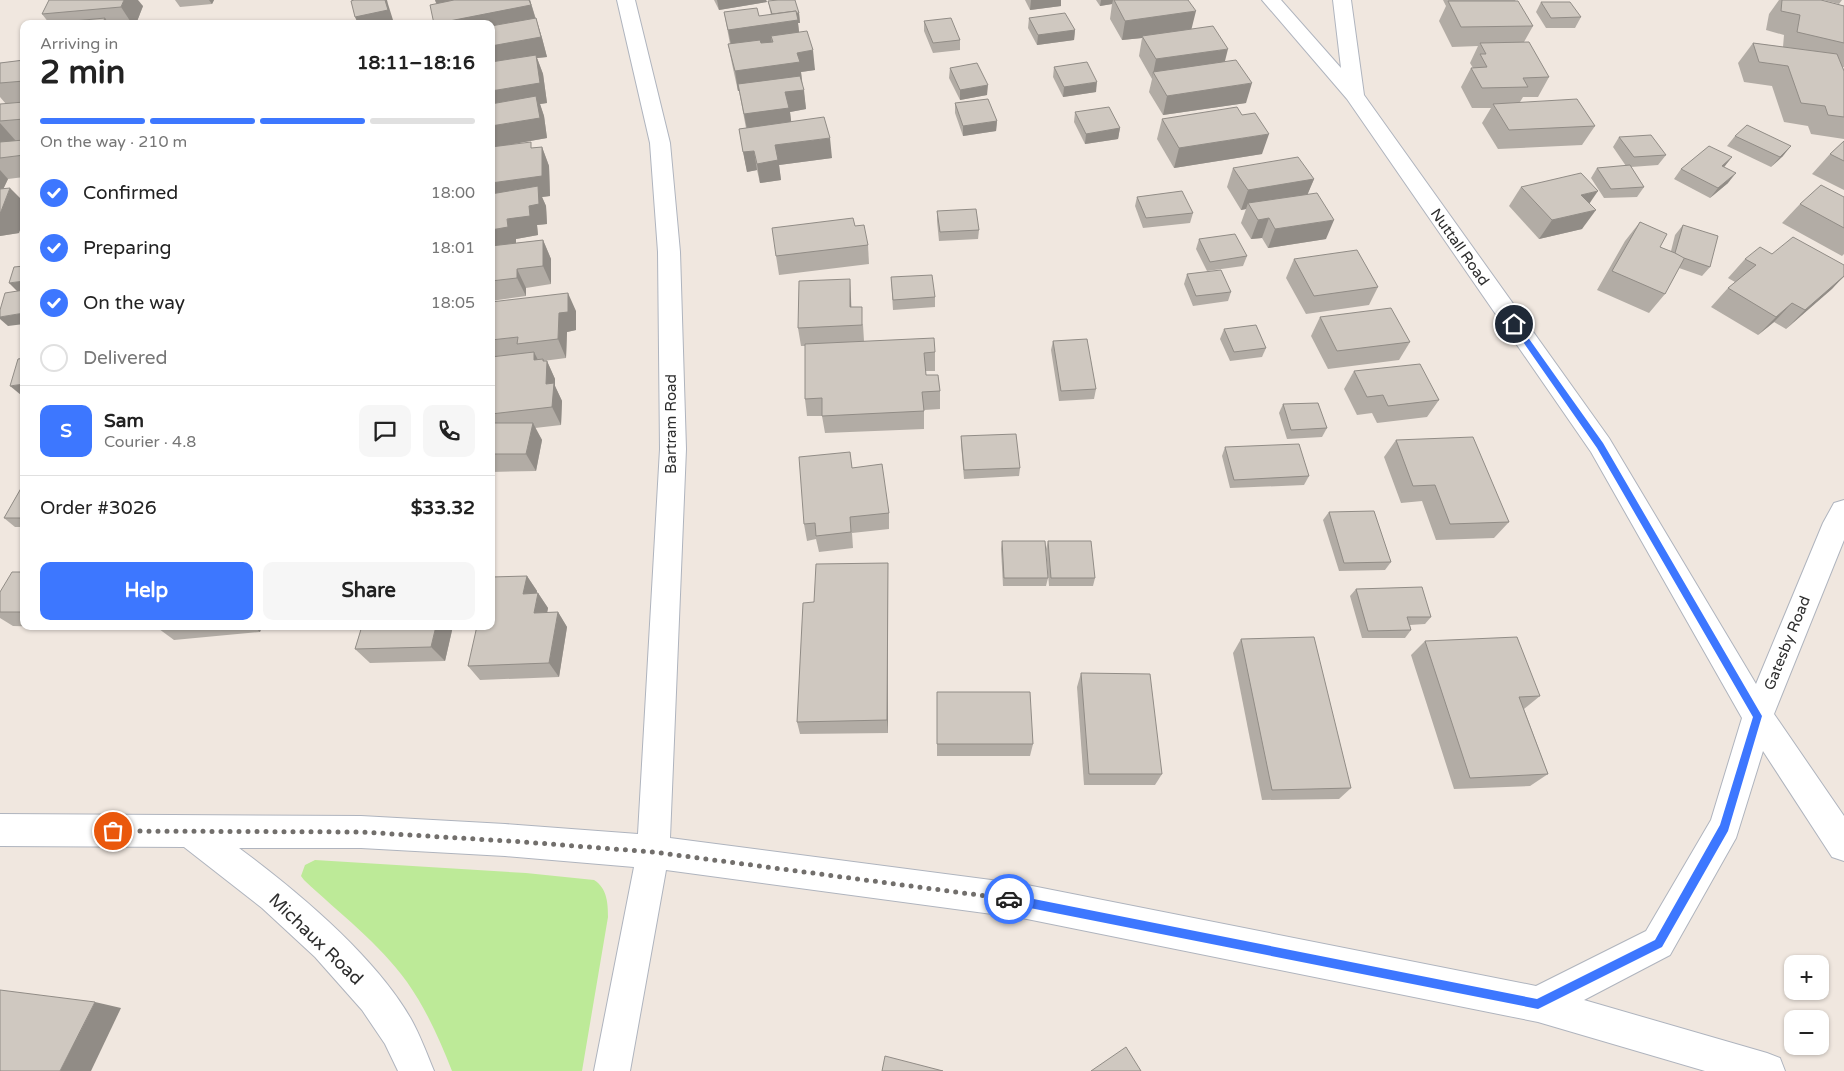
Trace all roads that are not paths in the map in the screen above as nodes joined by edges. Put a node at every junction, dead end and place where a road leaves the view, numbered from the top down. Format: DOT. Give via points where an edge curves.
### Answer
graph roads {
  1 [pos="626,0"];
  2 [pos="1271,0"];
  3 [pos="1342,0"];
  4 [pos="1354,95"];
  5 [pos="1844,511"];
  6 [pos="1758,716"];
  7 [pos="0,830"];
  8 [pos="189,831"];
  9 [pos="1844,845"];
  10 [pos="653,852"];
  11 [pos="1538,1004"];
  12 [pos="416,1071"];
  13 [pos="612,1071"];
  14 [pos="1767,1071"];
  1 -- 10 [label="street, Bartram Road" via="660,144 669,252 672,449"];
  2 -- 4 [label="street, Nuttall Road"];
  3 -- 4 [label="street"];
  4 -- 6 [label="street, Nuttall Road" via="1600,446"];
  5 -- 6 [label="street, Gatesby Road"];
  6 -- 9 [label="street"];
  6 -- 11 [label="street" via="1725,827 1658,943"];
  7 -- 8 [label="street"];
  8 -- 10 [label="street" via="361,832"];
  8 -- 12 [label="street, Michaux Road" via="240,867 324,942 370,992 396,1028"];
  10 -- 11 [label="street" via="1022,901"];
  10 -- 13 [label="street"];
  11 -- 14 [label="street"];
}
